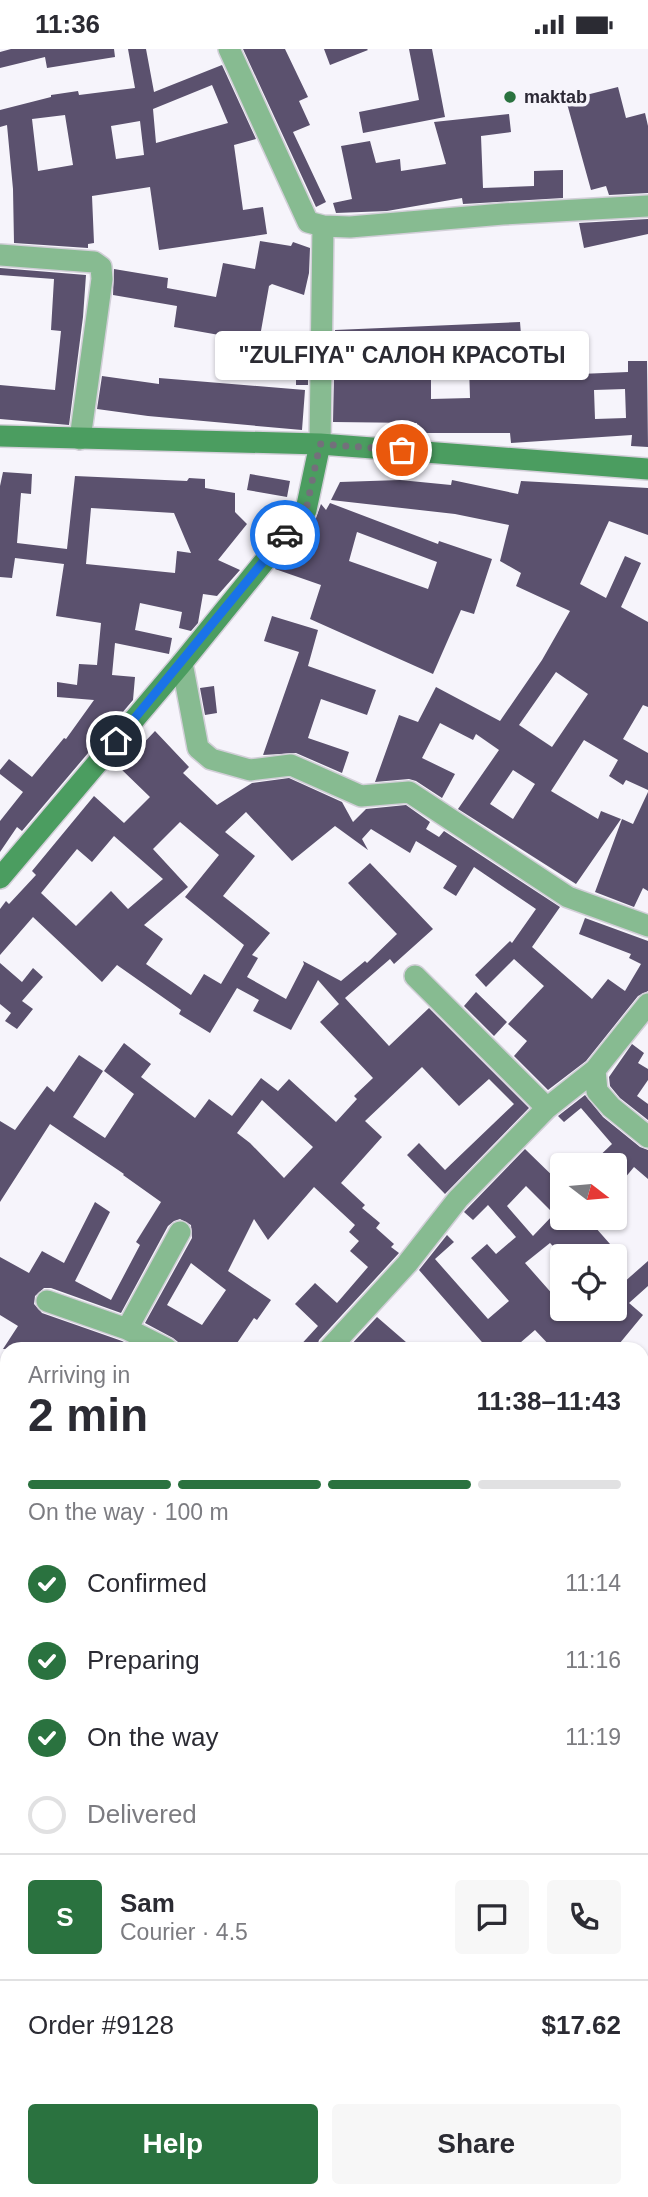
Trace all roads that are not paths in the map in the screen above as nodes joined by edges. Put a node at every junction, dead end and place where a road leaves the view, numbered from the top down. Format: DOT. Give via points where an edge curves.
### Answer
graph roads {
  1 [pos="229,49"];
  2 [pos="648,206"];
  3 [pos="323,226"];
  4 [pos="0,255"];
  5 [pos="0,436"];
  6 [pos="80,439"];
  7 [pos="320,444"];
  8 [pos="648,469"];
  9 [pos="182,663"];
  10 [pos="0,878"];
  11 [pos="648,926"];
  12 [pos="415,976"];
  13 [pos="648,1004"];
  14 [pos="595,1070"];
  15 [pos="547,1108"];
  16 [pos="648,1137"];
  17 [pos="180,1232"];
  18 [pos="47,1301"];
  19 [pos="127,1329"];
  20 [pos="142,1342"];
  21 [pos="335,1342"];
  1 -- 3 [label="street" via="308,222"];
  2 -- 3 [label="street"];
  3 -- 7 [label="street"];
  4 -- 6 [label="street" via="94,261 101,267"];
  5 -- 6 [label="main road"];
  6 -- 7 [label="main road"];
  7 -- 8 [label="main road"];
  7 -- 9 [label="main road" via="306,510"];
  9 -- 10 [label="main road"];
  9 -- 11 [label="street" via="198,748 211,759 250,771 291,765 361,796 409,792 568,897"];
  12 -- 15 [label="street"];
  13 -- 14 [label="street"];
  14 -- 15 [label="street"];
  14 -- 16 [label="street" via="597,1091"];
  15 -- 21 [label="street" via="458,1199 407,1264"];
  17 -- 19 [label="street"];
  18 -- 19 [label="street"];
  19 -- 20 [label="street"];
}
